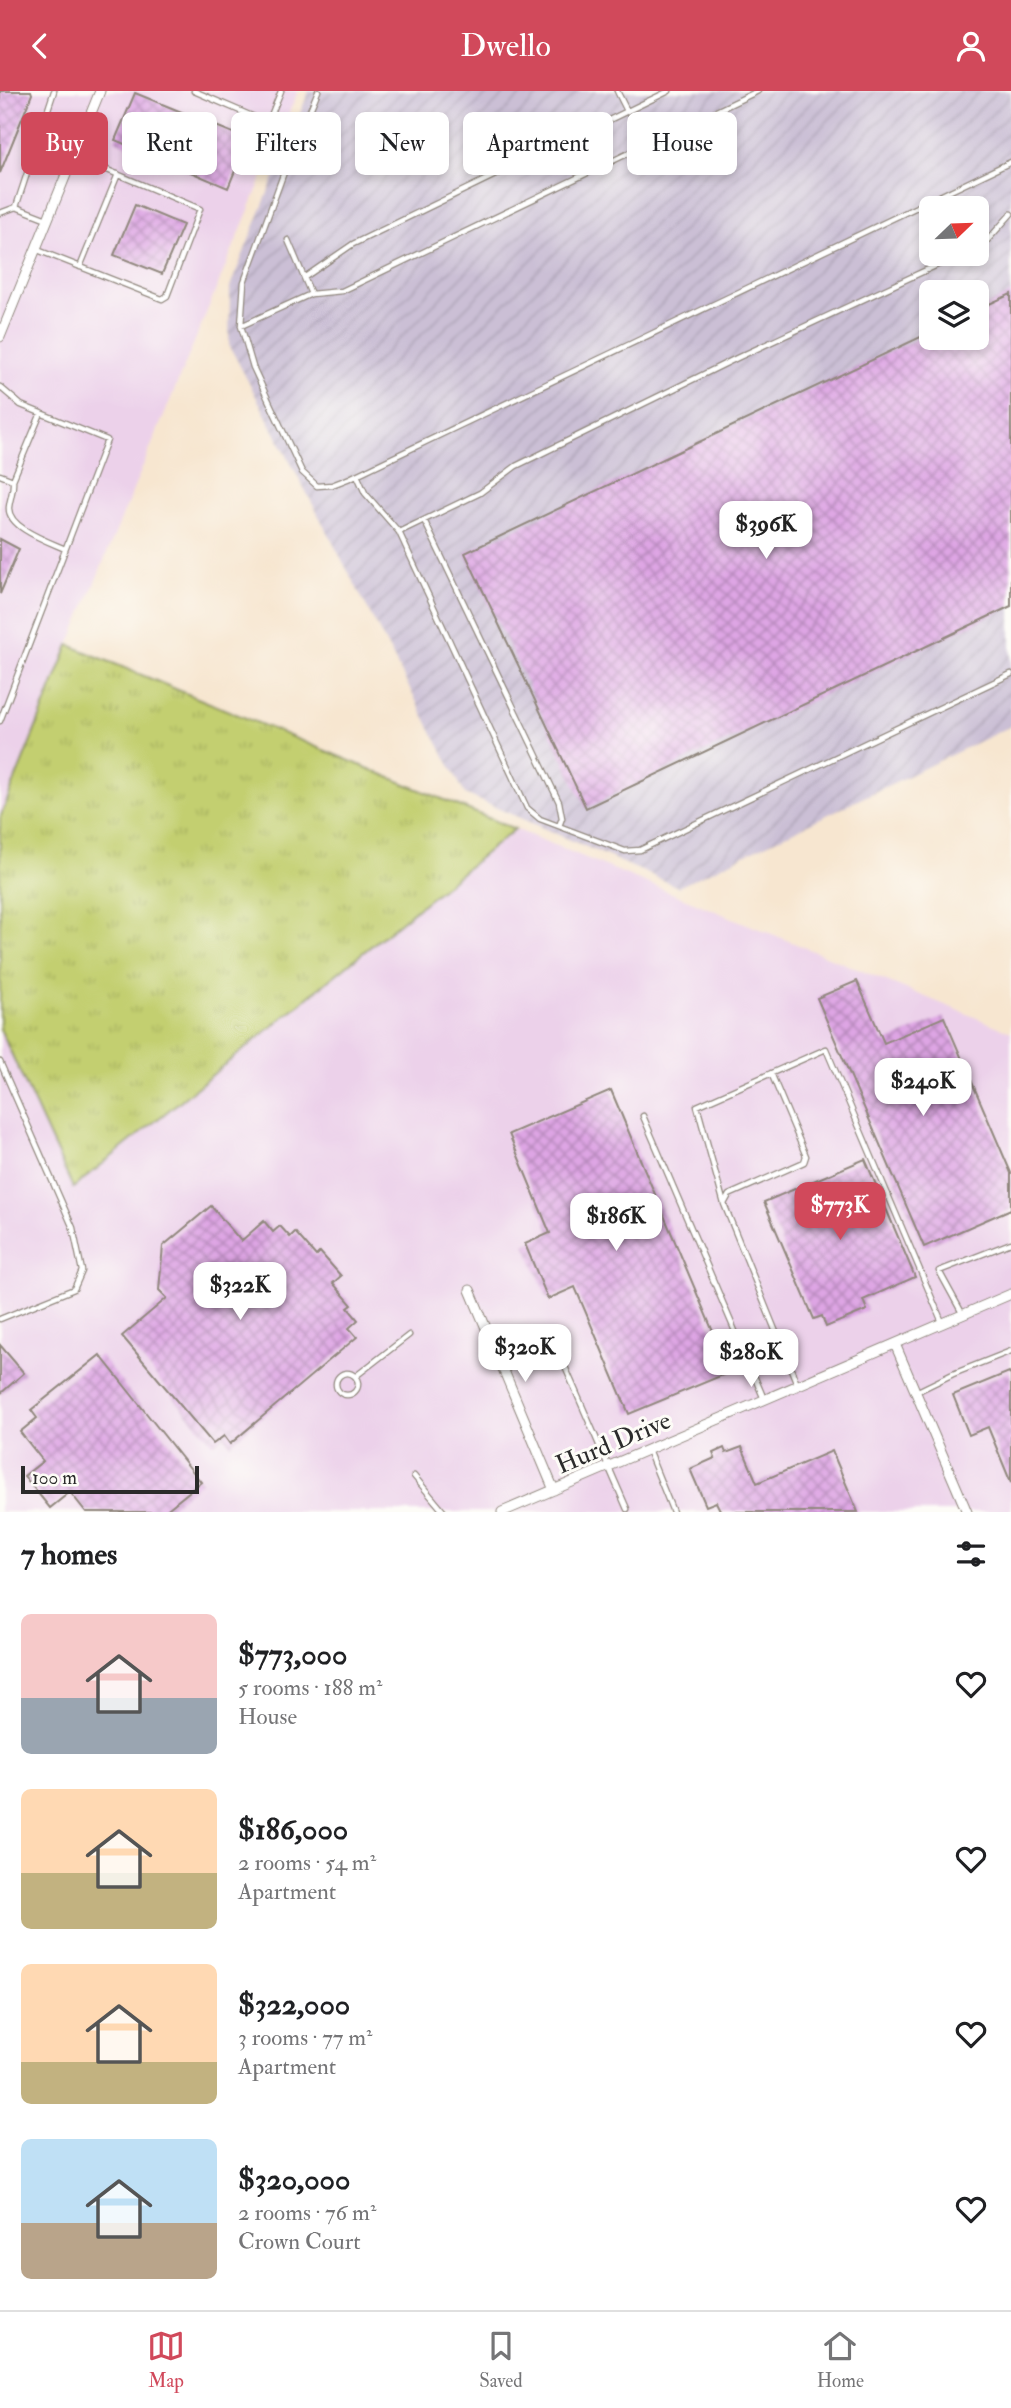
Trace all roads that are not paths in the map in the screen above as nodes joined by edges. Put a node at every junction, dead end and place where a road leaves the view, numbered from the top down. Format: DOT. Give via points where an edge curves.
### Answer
graph roads {
  1 [pos="54,91"];
  2 [pos="100,91"];
  3 [pos="194,91"];
  4 [pos="281,91"];
  5 [pos="318,91"];
  6 [pos="617,91"];
  7 [pos="669,91"];
  8 [pos="758,91"];
  9 [pos="627,111"];
  10 [pos="92,112"];
  11 [pos="1011,162"];
  12 [pos="108,170"];
  13 [pos="118,174"];
  14 [pos="66,175"];
  15 [pos="16,207"];
  16 [pos="0,213"];
  17 [pos="1011,214"];
  18 [pos="48,219"];
  19 [pos="989,239"];
  20 [pos="288,240"];
  21 [pos="35,249"];
  22 [pos="935,266"];
  23 [pos="80,267"];
  24 [pos="305,277"];
  25 [pos="312,294"];
  26 [pos="242,325"];
  27 [pos="0,337"];
  28 [pos="0,387"];
  29 [pos="41,413"];
  30 [pos="0,475"];
  31 [pos="357,475"];
  32 [pos="13,480"];
  33 [pos="424,520"];
  34 [pos="399,532"];
  35 [pos="65,549"];
  36 [pos="1011,674"];
  37 [pos="0,721"];
  38 [pos="559,826"];
  39 [pos="0,1062"];
  40 [pos="771,1073"];
  41 [pos="643,1116"];
  42 [pos="724,1204"];
  43 [pos="1011,1243"];
  44 [pos="470,1290"];
  45 [pos="1011,1294"];
  46 [pos="963,1314"];
  47 [pos="0,1318"];
  48 [pos="943,1323"];
  49 [pos="408,1335"];
  50 [pos="895,1344"];
  51 [pos="1011,1351"];
  52 [pos="502,1367"];
  53 [pos="356,1376"];
  54 [pos="797,1385"];
  55 [pos="916,1392"];
  56 [pos="764,1400"];
  57 [pos="647,1450"];
  58 [pos="609,1466"];
  59 [pos="414,1476"];
  60 [pos="554,1490"];
  61 [pos="627,1509"];
  62 [pos="444,1512"];
  63 [pos="502,1512"];
  64 [pos="673,1512"];
  65 [pos="967,1512"];
  1 -- 15 [label="lane"];
  2 -- 10 [label="street"];
  3 -- 4 [label="lane" via="268,123"];
  5 -- 26 [label="lane" via="244,282"];
  6 -- 9 [label="lane"];
  7 -- 9 [label="lane"];
  8 -- 25 [label="lane" via="342,291"];
  9 -- 24 [label="lane" via="353,244"];
  11 -- 31 [label="lane"];
  12 -- 13 [label="lane"];
  13 -- 23 [label="lane"];
  13 -- 23 [label="lane" via="200,209 172,284 162,299"];
  14 -- 18 [label="street"];
  15 -- 16 [label="lane"];
  15 -- 18 [label="lane"];
  17 -- 19 [label="lane"];
  18 -- 21 [label="street"];
  20 -- 24 [label="lane"];
  21 -- 23 [label="lane"];
  21 -- 27 [label="street"];
  22 -- 33 [label="lane" via="516,466 480,493"];
  24 -- 25 [label="lane"];
  25 -- 26 [label="lane"];
  26 -- 31 [label="lane" via="253,367 302,472 317,486"];
  28 -- 29 [label="lane" via="21,405"];
  29 -- 32 [label="lane"];
  29 -- 35 [label="lane" via="107,440"];
  30 -- 32 [label="lane"];
  31 -- 34 [label="lane" via="365,493"];
  32 -- 35 [label="lane" via="9,508 15,522"];
  33 -- 34 [label="lane"];
  33 -- 38 [label="lane" via="559,802"];
  34 -- 38 [label="lane" via="517,790 527,808"];
  35 -- 37 [label="lane"];
  36 -- 38 [label="lane" via="640,850 625,851"];
  39 -- 47 [label="lane" via="73,1228 82,1271 74,1289"];
  40 -- 42 [label="lane" via="697,1106"];
  40 -- 42 [label="lane" via="806,1156 804,1162 729,1195"];
  40 -- 48 [label="lane" via="826,1049"];
  41 -- 56 [label="lane"];
  42 -- 54 [label="lane"];
  43 -- 46 [label="lane" via="939,1271"];
  44 -- 52 [label="street"];
  45 -- 46 [label="street, Hurd Drive"];
  46 -- 48 [label="street, Hurd Drive"];
  48 -- 50 [label="street, Hurd Drive"];
  49 -- 53 [label="lane"];
  50 -- 54 [label="street, Hurd Drive"];
  50 -- 55 [label="street"];
  51 -- 55 [label="lane"];
  52 -- 58 [label="lane" via="556,1346"];
  52 -- 60 [label="street"];
  53 -- 53 [label="lane" via="356,1391 339,1392 336,1380 341,1374"];
  54 -- 56 [label="street, Hurd Drive"];
  55 -- 65 [label="street"];
  56 -- 57 [label="street, Hurd Drive"];
  57 -- 58 [label="street, Hurd Drive"];
  57 -- 64 [label="lane"];
  58 -- 60 [label="street, Hurd Drive"];
  58 -- 61 [label="lane"];
  59 -- 62 [label="lane"];
  60 -- 63 [label="street, Hurd Drive"];
}
